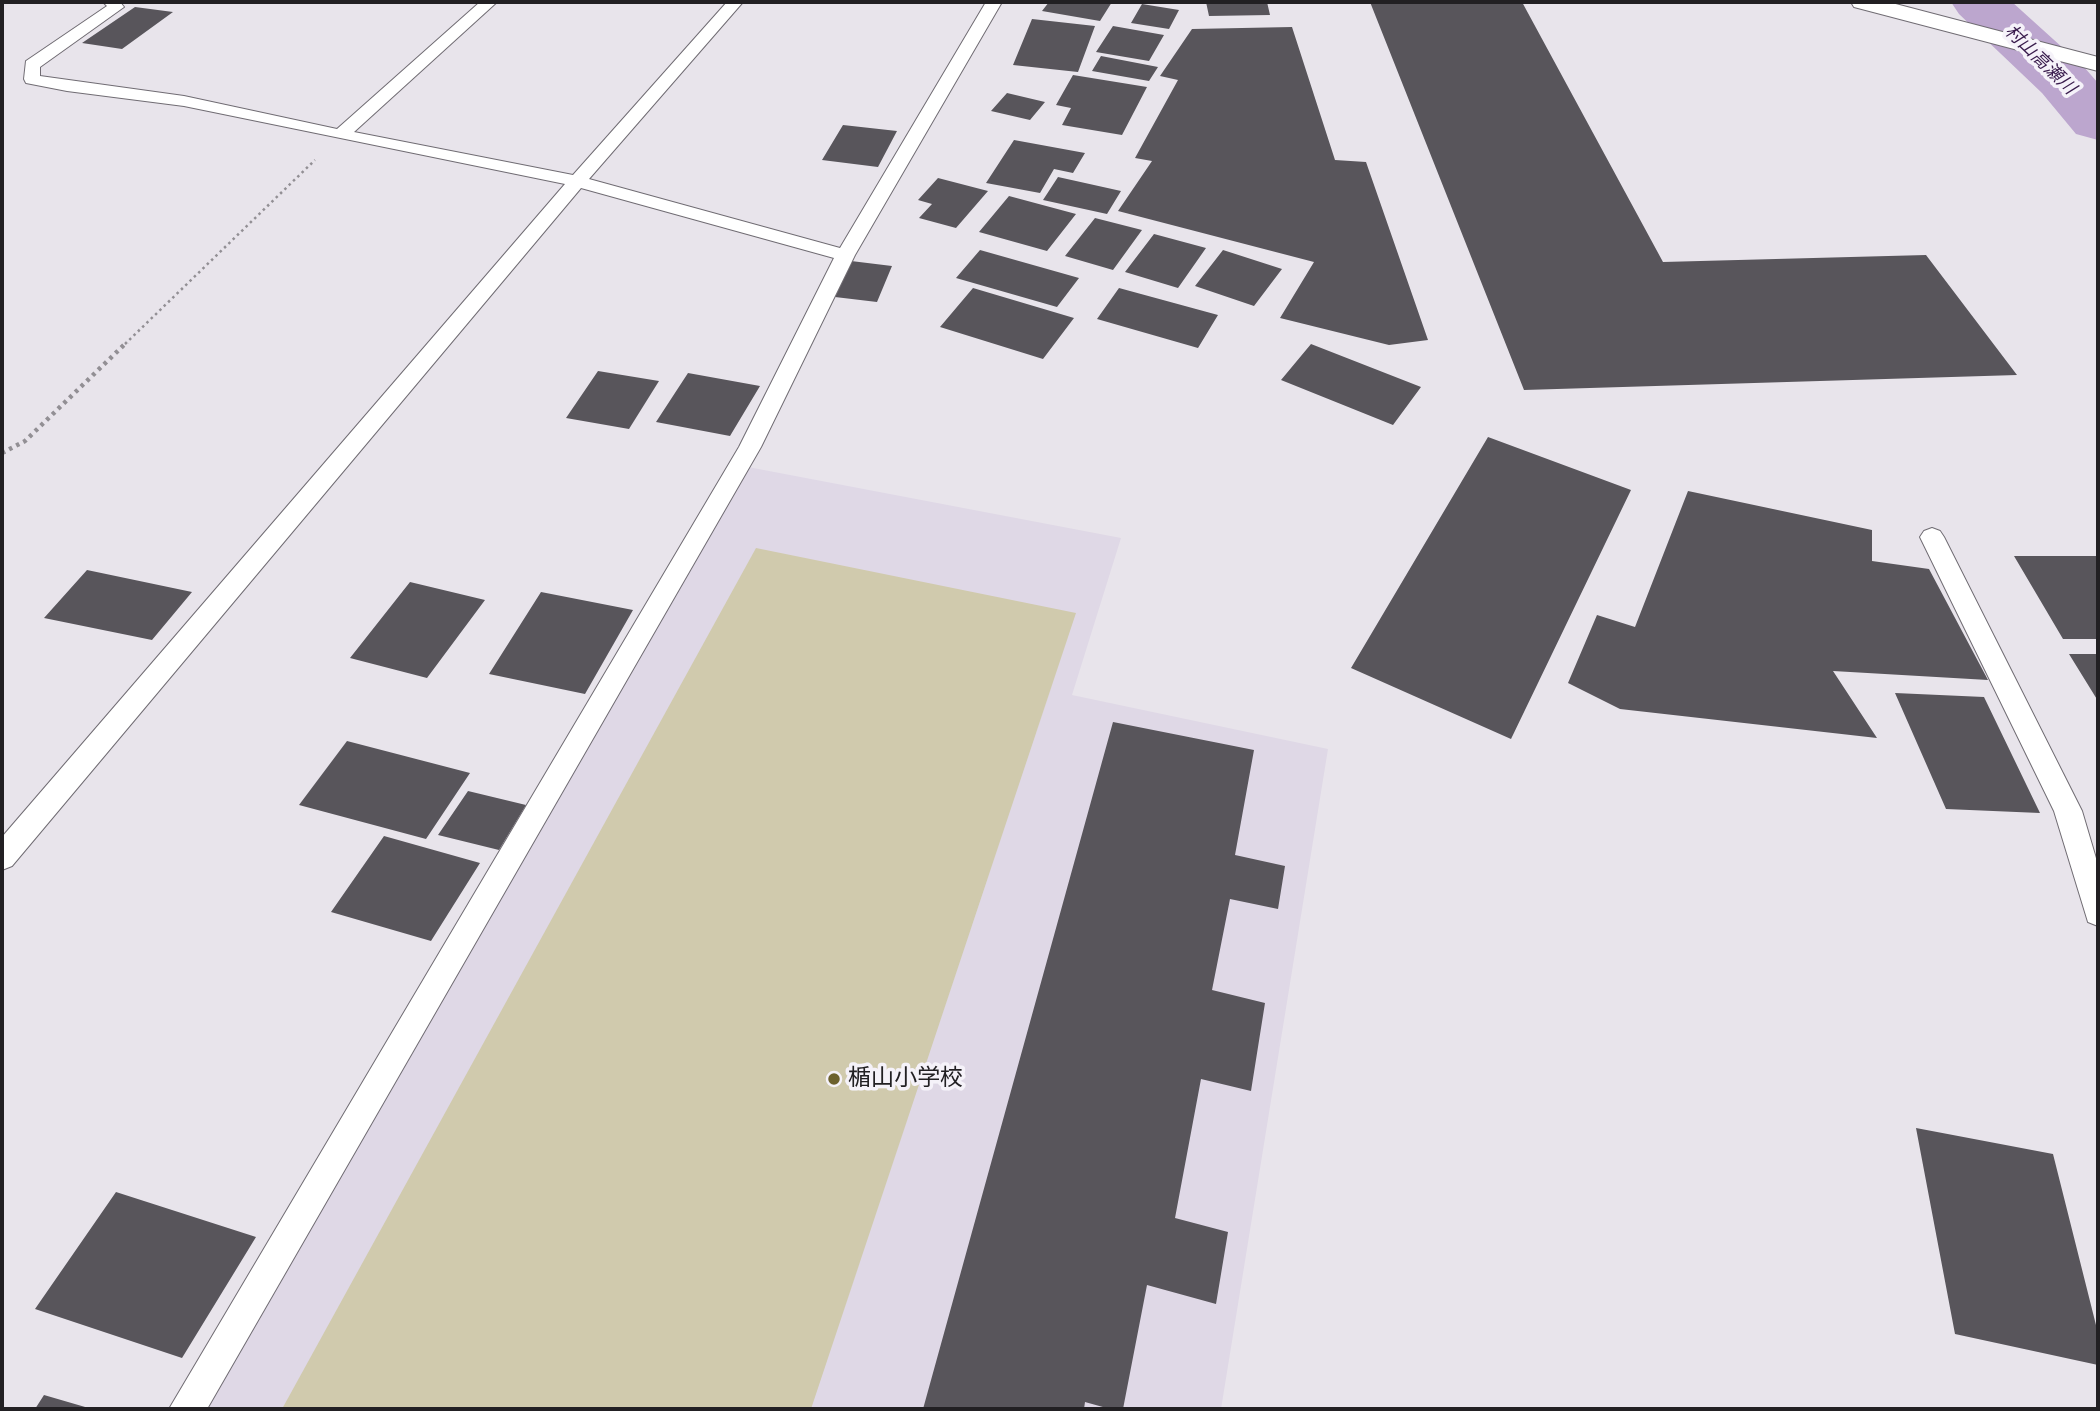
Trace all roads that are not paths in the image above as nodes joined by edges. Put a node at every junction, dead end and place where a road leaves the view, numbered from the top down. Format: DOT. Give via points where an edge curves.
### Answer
graph roads {
  1 [pos="111,2"];
  2 [pos="489,2"];
  3 [pos="735,2"];
  4 [pos="994,2"];
  5 [pos="1862,2"];
  6 [pos="1935,2"];
  7 [pos="2098,45"];
  8 [pos="2098,64"];
  9 [pos="341,135"];
  10 [pos="577,181"];
  11 [pos="845,255"];
  12 [pos="1932,537"];
  13 [pos="2,857"];
  14 [pos="2098,913"];
  15 [pos="187,1409"];
  1 -- 9 [label="lane" via="116,7 32,65 32,79 184,101"];
  2 -- 9 [label="lane"];
  3 -- 10 [label="lane"];
  4 -- 11 [label="lane"];
  5 -- 8 [label="highway"];
  6 -- 7 [label="highway"];
  9 -- 10 [label="lane"];
  10 -- 11 [label="lane"];
  10 -- 13 [label="lane"];
  11 -- 15 [label="lane" via="750,447"];
  12 -- 14 [label="lane" via="2068,811"];
}
